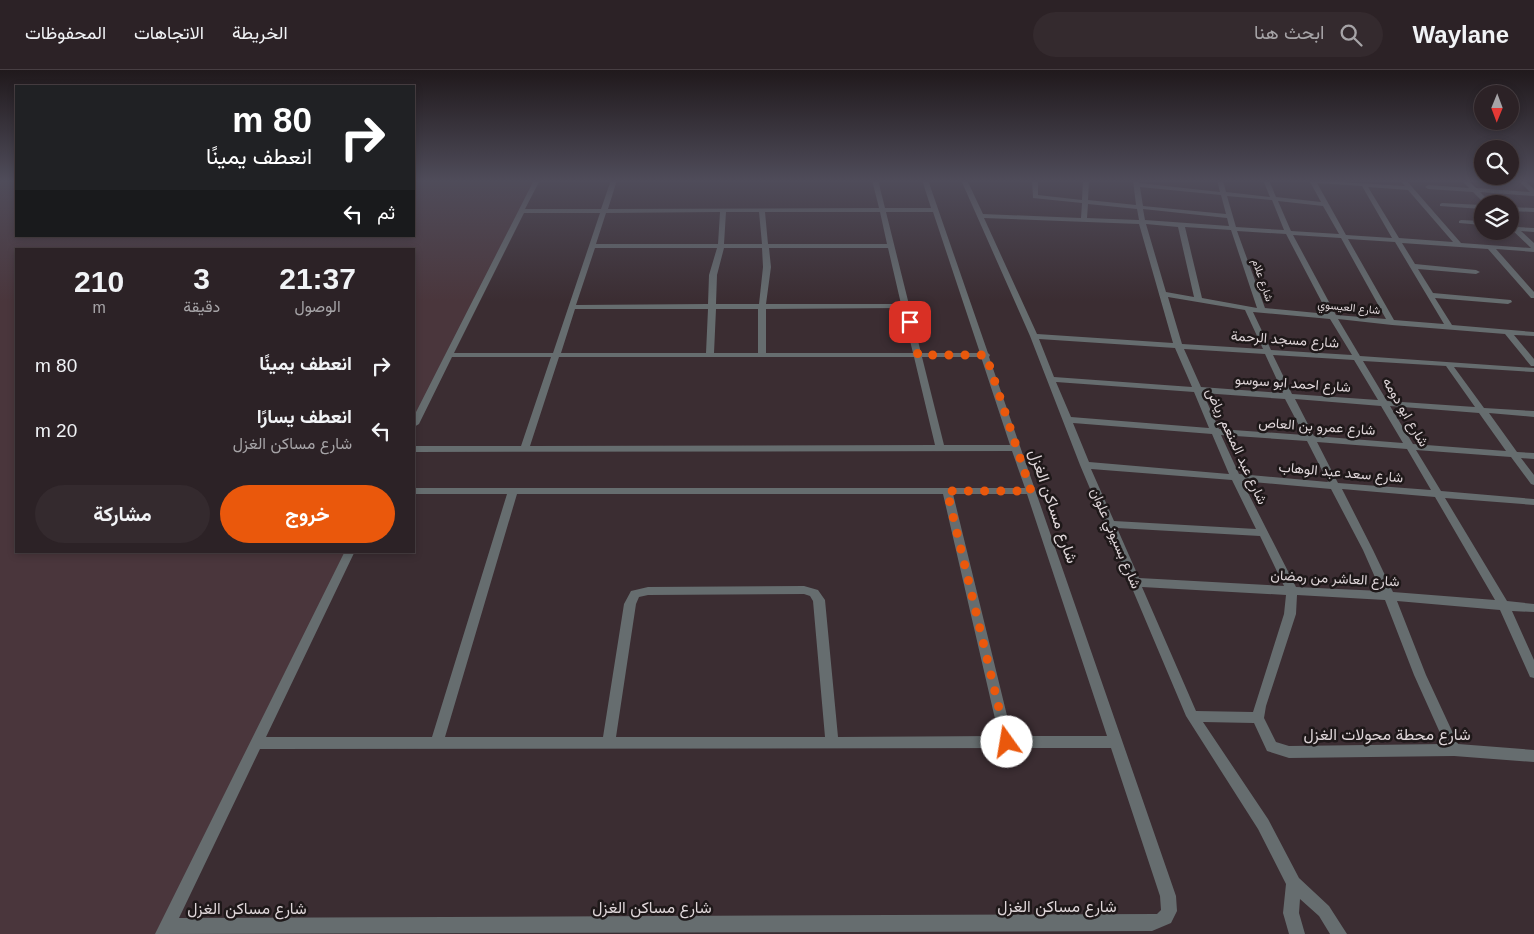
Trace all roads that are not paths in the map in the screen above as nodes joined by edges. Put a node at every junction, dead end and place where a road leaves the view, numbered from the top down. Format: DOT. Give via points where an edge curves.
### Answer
graph roads {
  1 [pos="516,220"];
  2 [pos="601,220"];
  3 [pos="722,220"];
  4 [pos="763,220"];
  5 [pos="886,220"];
  6 [pos="940,220"];
  7 [pos="982,220"];
  8 [pos="1110,220"];
  9 [pos="1231,220"];
  10 [pos="1283,220"];
  11 [pos="1335,220"];
  12 [pos="1385,220"];
  13 [pos="1438,220"];
  14 [pos="1142,222"];
  15 [pos="1461,222"];
  16 [pos="1474,223"];
  17 [pos="1181,225"];
  18 [pos="1519,227"];
  19 [pos="1233,228"];
  20 [pos="1534,230"];
  21 [pos="1288,232"];
  22 [pos="1519,233"];
  23 [pos="1344,236"];
  24 [pos="1396,240"];
  25 [pos="1459,244"];
  26 [pos="592,246"];
  27 [pos="721,246"];
  28 [pos="764,246"];
  29 [pos="892,246"];
  30 [pos="1490,247"];
  31 [pos="1534,248"];
  32 [pos="1412,266"];
  33 [pos="1476,272"];
  34 [pos="1163,294"];
  35 [pos="1430,295"];
  36 [pos="1534,296"];
  37 [pos="1199,301"];
  38 [pos="1508,302"];
  39 [pos="762,306"];
  40 [pos="906,306"];
  41 [pos="572,307"];
  42 [pos="712,307"];
  43 [pos="1248,309"];
  44 [pos="1262,311"];
  45 [pos="1333,317"];
  46 [pos="1392,323"];
  47 [pos="1450,328"];
  48 [pos="1509,334"];
  49 [pos="1534,334"];
  50 [pos="1034,336"];
  51 [pos="1178,346"];
  52 [pos="1267,352"];
  53 [pos="448,355"];
  54 [pos="556,355"];
  55 [pos="710,355"];
  56 [pos="762,355"];
  57 [pos="918,355"];
  58 [pos="986,355"];
  59 [pos="1358,358"];
  60 [pos="1448,364"];
  61 [pos="1534,364"];
  62 [pos="1534,370"];
  63 [pos="1051,379"];
  64 [pos="1196,390"];
  65 [pos="1288,397"];
  66 [pos="1387,404"];
  67 [pos="1482,411"];
  68 [pos="1534,414"];
  69 [pos="1068,420"];
  70 [pos="415,422"];
  71 [pos="1215,432"];
  72 [pos="1310,438"];
  73 [pos="1411,447"];
  74 [pos="525,448"];
  75 [pos="940,448"];
  76 [pos="1016,448"];
  77 [pos="415,449"];
  78 [pos="1514,455"];
  79 [pos="1534,456"];
  80 [pos="1086,465"];
  81 [pos="1236,477"];
  82 [pos="1534,482"];
  83 [pos="1335,486"];
  84 [pos="415,490"];
  85 [pos="513,491"];
  86 [pos="947,491"];
  87 [pos="1031,491"];
  88 [pos="1438,494"];
  89 [pos="1534,502"];
  90 [pos="1110,524"];
  91 [pos="1264,532"];
  92 [pos="349,553"];
  93 [pos="1134,582"];
  94 [pos="1292,590"];
  95 [pos="1389,596"];
  96 [pos="1503,604"];
  97 [pos="1534,608"];
  98 [pos="1534,673"];
  99 [pos="1192,716"];
  100 [pos="1258,718"];
  101 [pos="437,742"];
  102 [pos="608,742"];
  103 [pos="832,742"];
  104 [pos="1007,742"];
  105 [pos="1115,742"];
  106 [pos="257,743"];
  107 [pos="1454,750"];
  108 [pos="1534,756"];
  109 [pos="1294,884"];
  110 [pos="165,930"];
  111 [pos="1297,934"];
  112 [pos="1340,934"];
  1 -- 53 [label="street"];
  2 -- 26 [label="street"];
  3 -- 27 [label="street"];
  4 -- 28 [label="street"];
  5 -- 29 [label="street"];
  6 -- 58 [label="street, شارع مساكن الغزل"];
  7 -- 50 [label="street, شارع بسيوني علوان"];
  8 -- 14 [label="street"];
  9 -- 19 [label="street, شارع علام"];
  10 -- 21 [label="street, شارع ابو دومه"];
  11 -- 23 [label="street"];
  12 -- 24 [label="street"];
  13 -- 25 [label="street"];
  14 -- 17 [label="street"];
  14 -- 34 [label="street, شارع عبد المنعم رياض"];
  15 -- 16 [label="street"];
  17 -- 19 [label="street"];
  17 -- 37 [label="street"];
  18 -- 20 [label="street"];
  19 -- 21 [label="street"];
  19 -- 44 [label="street, شارع علام"];
  21 -- 23 [label="street"];
  21 -- 45 [label="street, شارع ابو دومه"];
  22 -- 31 [label="street"];
  23 -- 24 [label="street"];
  23 -- 46 [label="street"];
  24 -- 25 [label="street"];
  24 -- 32 [label="street"];
  25 -- 30 [label="street"];
  26 -- 27 [label="street"];
  26 -- 41 [label="street"];
  27 -- 28 [label="street"];
  27 -- 42 [label="street" via="713,275"];
  28 -- 29 [label="street"];
  28 -- 39 [label="street" via="767,268"];
  29 -- 40 [label="street"];
  30 -- 31 [label="street"];
  30 -- 36 [label="street"];
  32 -- 33 [label="street"];
  32 -- 35 [label="street"];
  34 -- 37 [label="street, شارع العيسوي"];
  34 -- 51 [label="street, شارع عبد المنعم رياض"];
  35 -- 38 [label="street"];
  35 -- 47 [label="street"];
  37 -- 43 [label="street, شارع العيسوي"];
  39 -- 40 [label="street"];
  39 -- 42 [label="street"];
  39 -- 56 [label="street"];
  40 -- 57 [label="street"];
  41 -- 42 [label="street"];
  41 -- 54 [label="street"];
  42 -- 55 [label="street"];
  43 -- 44 [label="street, شارع العيسوي"];
  43 -- 52 [label="street"];
  44 -- 45 [label="street, شارع العيسوي"];
  45 -- 46 [label="street, شارع العيسوي"];
  45 -- 59 [label="street, شارع ابو دومه"];
  46 -- 47 [label="street, شارع العيسوي"];
  47 -- 48 [label="street, شارع العيسوي"];
  48 -- 49 [label="street, شارع العيسوي"];
  48 -- 61 [label="street"];
  50 -- 51 [label="street, شارع مسجد الرحمة"];
  50 -- 63 [label="street, شارع بسيوني علوان"];
  51 -- 52 [label="street, شارع مسجد الرحمة"];
  51 -- 64 [label="street, شارع عبد المنعم رياض"];
  52 -- 59 [label="street, شارع مسجد الرحمة"];
  52 -- 65 [label="street"];
  53 -- 54 [label="street"];
  53 -- 70 [label="street"];
  54 -- 55 [label="street"];
  54 -- 74 [label="street"];
  55 -- 56 [label="street"];
  56 -- 57 [label="street"];
  57 -- 58 [label="street"];
  57 -- 75 [label="street"];
  58 -- 76 [label="street, شارع مساكن الغزل"];
  59 -- 60 [label="street, شارع مسجد الرحمة"];
  59 -- 66 [label="street, شارع ابو دومه"];
  60 -- 62 [label="street, شارع مسجد الرحمة"];
  60 -- 67 [label="street"];
  63 -- 64 [label="street, شارع احمد ابو سوسو"];
  63 -- 69 [label="street, شارع بسيوني علوان"];
  64 -- 65 [label="street, شارع احمد ابو سوسو"];
  64 -- 71 [label="street, شارع عبد المنعم رياض"];
  65 -- 66 [label="street, شارع احمد ابو سوسو"];
  65 -- 72 [label="street"];
  66 -- 67 [label="street, شارع احمد ابو سوسو"];
  66 -- 73 [label="street, شارع ابو دومه"];
  67 -- 68 [label="street, شارع احمد ابو سوسو"];
  67 -- 78 [label="street"];
  69 -- 71 [label="street, شارع عمرو بن العاص"];
  69 -- 80 [label="street, شارع بسيوني علوان"];
  71 -- 72 [label="street, شارع عمرو بن العاص"];
  71 -- 81 [label="street, شارع عبد المنعم رياض"];
  72 -- 73 [label="street, شارع عمرو بن العاص"];
  72 -- 83 [label="street"];
  73 -- 78 [label="street, شارع عمرو بن العاص"];
  73 -- 88 [label="street, شارع ابو دومه"];
  74 -- 75 [label="street"];
  74 -- 77 [label="street"];
  75 -- 76 [label="street"];
  76 -- 87 [label="street, شارع مساكن الغزل"];
  78 -- 79 [label="street, شارع عمرو بن العاص"];
  78 -- 82 [label="street"];
  80 -- 81 [label="street, شارع سعد عبد الوهاب"];
  80 -- 90 [label="street, شارع بسيوني علوان"];
  81 -- 83 [label="street, شارع سعد عبد الوهاب"];
  81 -- 91 [label="street, شارع عبد المنعم رياض"];
  83 -- 88 [label="street, شارع سعد عبد الوهاب"];
  83 -- 95 [label="street"];
  84 -- 85 [label="street"];
  85 -- 86 [label="street"];
  85 -- 101 [label="street"];
  86 -- 87 [label="street"];
  86 -- 104 [label="street"];
  87 -- 105 [label="street, شارع مساكن الغزل"];
  88 -- 89 [label="street, شارع سعد عبد الوهاب"];
  88 -- 96 [label="street, شارع ابو دومه"];
  90 -- 91 [label="street"];
  90 -- 93 [label="street, شارع بسيوني علوان"];
  91 -- 94 [label="street, شارع عبد المنعم رياض"];
  92 -- 106 [label="street"];
  93 -- 94 [label="street, شارع العاشر من رمضان"];
  93 -- 99 [label="street, شارع بسيوني علوان"];
  94 -- 95 [label="street, شارع العاشر من رمضان"];
  94 -- 100 [label="street" via="1290,614"];
  95 -- 96 [label="street, شارع العاشر من رمضان"];
  95 -- 107 [label="street"];
  96 -- 97 [label="street, شارع العاشر من رمضان"];
  96 -- 98 [label="street, شارع ابو دومه"];
  99 -- 100 [label="street"];
  99 -- 109 [label="street, شارع بسيوني علوان" via="1263,824"];
  100 -- 107 [label="street, شارع محطة محولات الغزل" via="1272,746 1282,751"];
  101 -- 102 [label="street"];
  101 -- 106 [label="street"];
  102 -- 103 [label="street"];
  102 -- 103 [label="street" via="630,604 636,594 648,591 804,590 814,593 819,600"];
  103 -- 104 [label="street"];
  104 -- 105 [label="street"];
  105 -- 110 [label="street, شارع مساكن الغزل" via="1168,896 1168,916 1162,922"];
  106 -- 110 [label="street"];
  107 -- 108 [label="street, شارع محطة محولات الغزل"];
  109 -- 111 [label="street" via="1291,913"];
  109 -- 112 [label="street, شارع بسيوني علوان" via="1324,911"];
}
